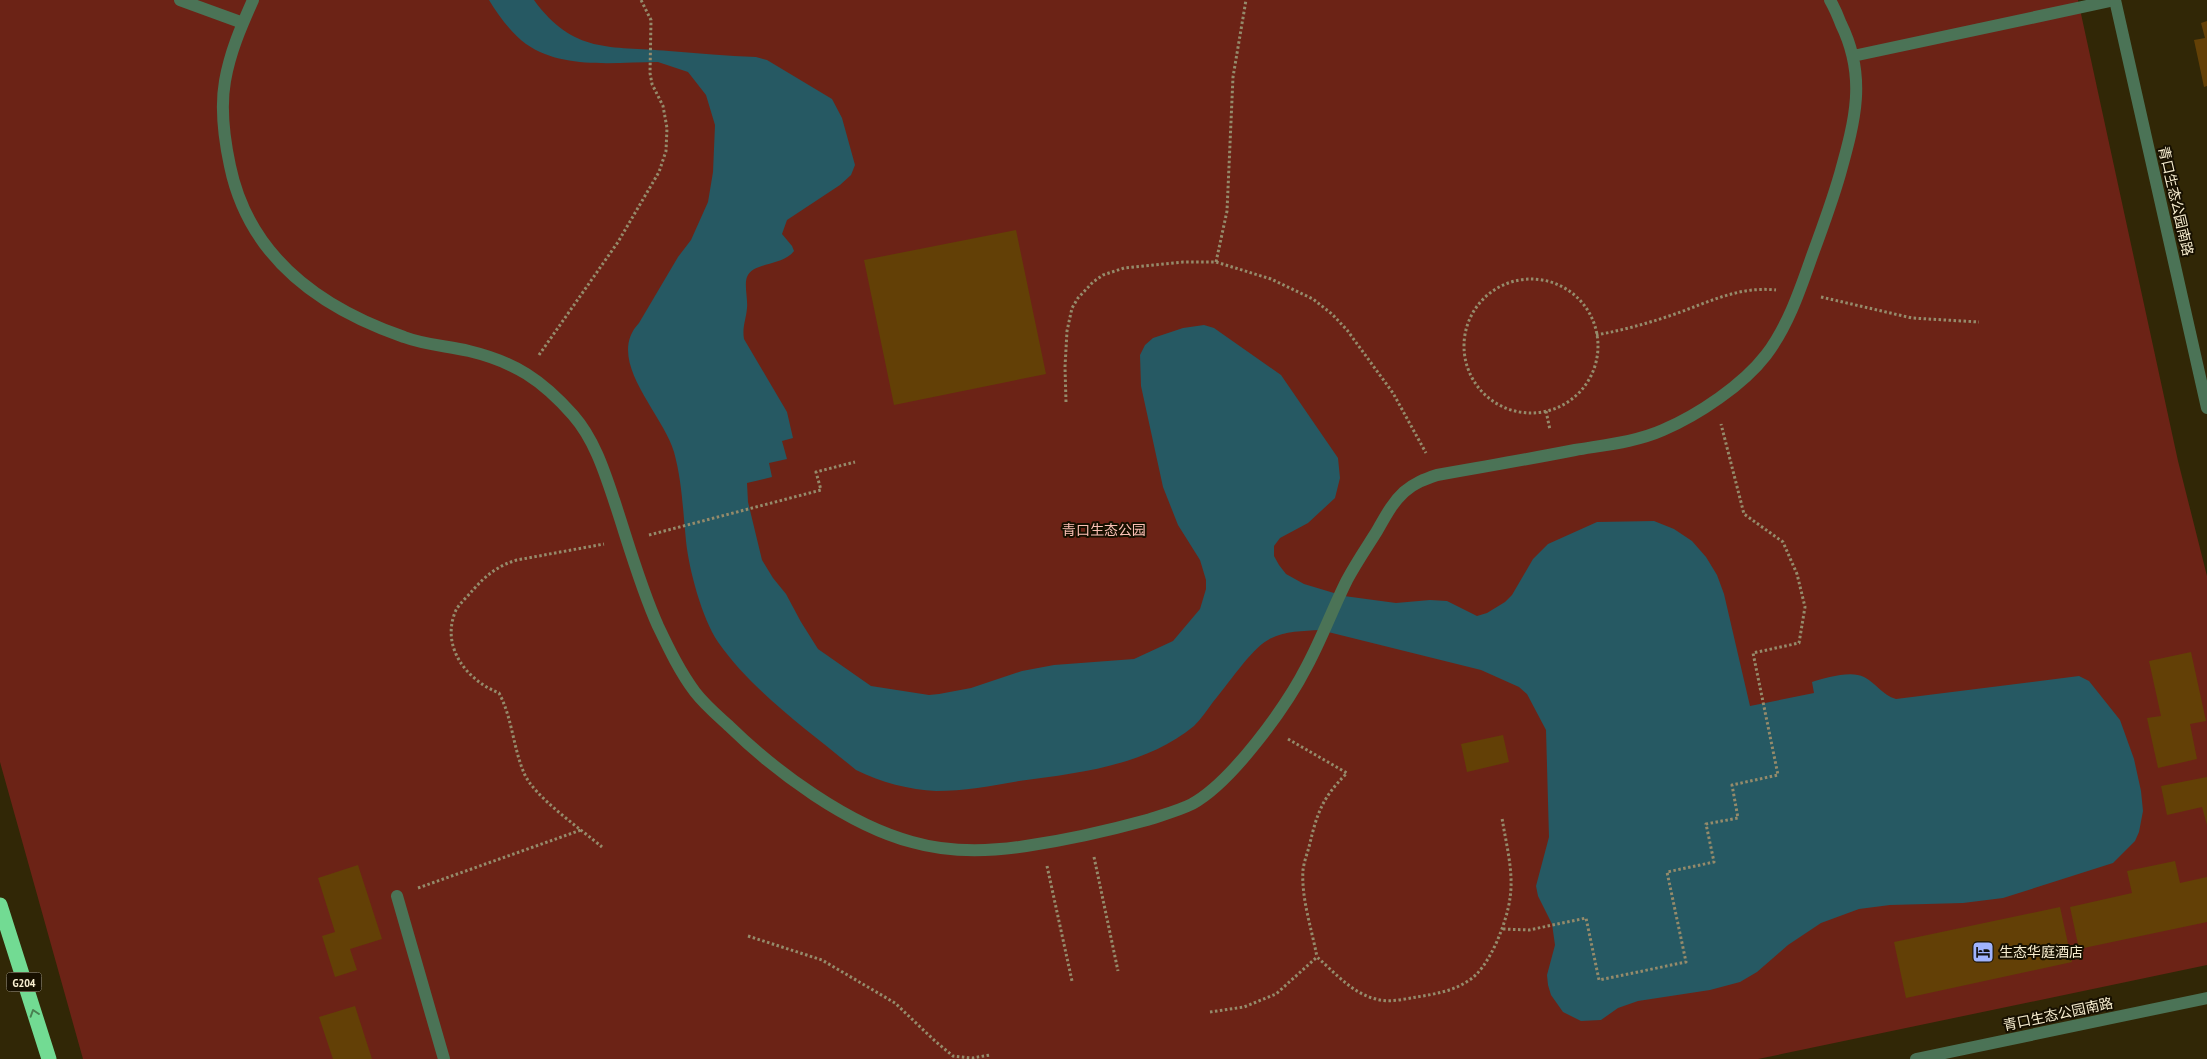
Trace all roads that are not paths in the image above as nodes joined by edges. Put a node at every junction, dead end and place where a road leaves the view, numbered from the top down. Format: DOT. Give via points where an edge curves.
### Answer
graph roads {
  1 [pos="180,0"];
  2 [pos="253,0"];
  3 [pos="1830,0"];
  4 [pos="2115,0"];
  5 [pos="243,23"];
  6 [pos="1853,56"];
  7 [pos="2207,408"];
  8 [pos="397,896"];
  9 [pos="0,905"];
  10 [pos="2207,998"];
  11 [pos="49,1059"];
  12 [pos="444,1059"];
  13 [pos="1916,1059"];
  1 -- 5 [label="street"];
  2 -- 5 [label="street"];
  3 -- 6 [label="street"];
  4 -- 6 [label="street"];
  4 -- 7 [label="street, 青口生态公园南路"];
  5 -- 6 [label="street" via="234,42 225,78 222,104 226,147 234,188 245,214 265,246 284,268 305,287 361,320 408,339 504,362 527,372 549,390 576,418 592,441 656,622 678,668 698,696 745,742 802,787 860,821 915,843 967,851 993,850 1089,834 1164,815 1193,804 1211,790 1282,710 1304,672 1349,577 1395,501 1420,480 1622,442 1661,431 1681,422 1748,375 1780,332 1799,292 1834,198 1857,89"];
  8 -- 12 [label="street"];
  11 -- 9 [label="highway, G204, one-way"];
  10 -- 13 [label="street, 青口生态公园南路"];
}
